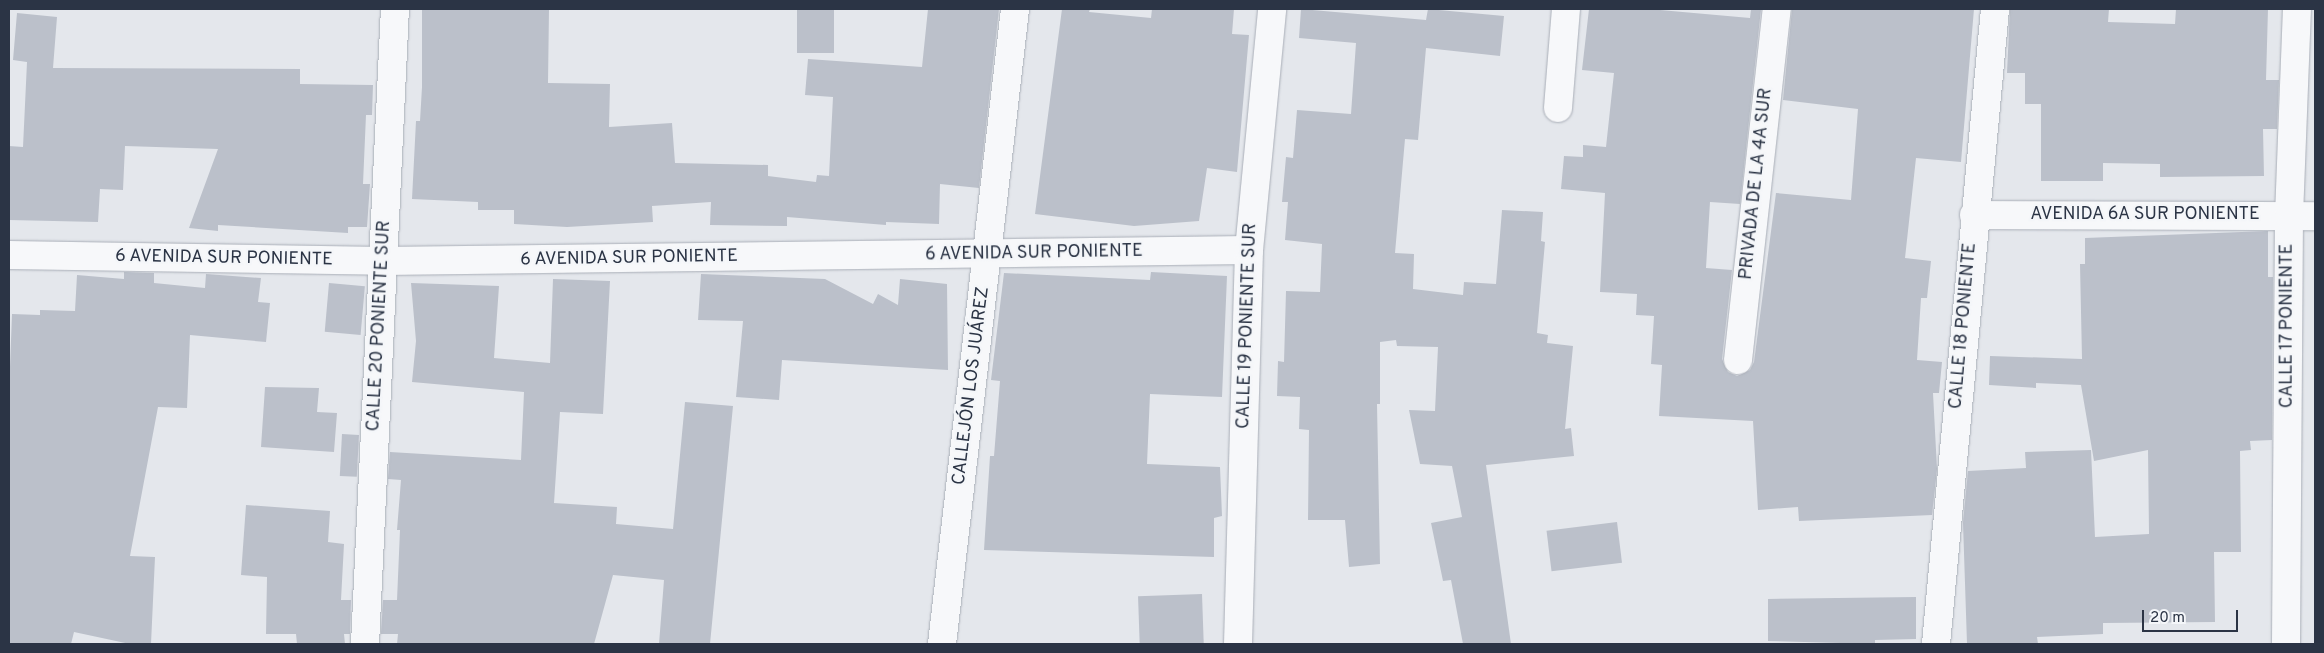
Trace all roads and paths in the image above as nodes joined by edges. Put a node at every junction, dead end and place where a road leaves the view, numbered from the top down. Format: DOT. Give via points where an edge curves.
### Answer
graph roads {
  1 [pos="395,9"];
  2 [pos="1015,9"];
  3 [pos="1272,9"];
  4 [pos="1566,9"];
  5 [pos="1776,9"];
  6 [pos="1995,9"];
  7 [pos="2297,9"];
  8 [pos="1558,108"];
  9 [pos="1974,215"];
  10 [pos="2302,216"];
  11 [pos="1249,250"];
  12 [pos="9,255"];
  13 [pos="987,255"];
  14 [pos="383,261"];
  15 [pos="1738,360"];
  16 [pos="365,644"];
  17 [pos="942,644"];
  18 [pos="1238,644"];
  19 [pos="1936,644"];
  20 [pos="2286,644"];
  1 -- 14 [label="street, CALLE 20 PONIENTE SUR"];
  2 -- 13 [label="street, CALLEJÓN LOS JUÁREZ"];
  3 -- 11 [label="street, CALLE 19 PONIENTE SUR"];
  4 -- 8 [label="street"];
  5 -- 15 [label="street, PRIVADA DE LA 4A SUR"];
  6 -- 9 [label="street, CALLE 18 PONIENTE"];
  7 -- 10 [label="street, CALLE 17 PONIENTE"];
  9 -- 10 [label="street, AVENIDA 6A SUR PONIENTE"];
  9 -- 19 [label="street, CALLE 18 PONIENTE"];
  10 -- 20 [label="street, CALLE 17 PONIENTE"];
  11 -- 13 [label="street, 6 AVENIDA SUR PONIENTE"];
  11 -- 18 [label="street, CALLE 19 PONIENTE SUR"];
  12 -- 14 [label="street, 6 AVENIDA SUR PONIENTE"];
  13 -- 14 [label="street, 6 AVENIDA SUR PONIENTE"];
  13 -- 17 [label="street, CALLEJÓN LOS JUÁREZ"];
  14 -- 16 [label="street, CALLE 20 PONIENTE SUR"];
}
